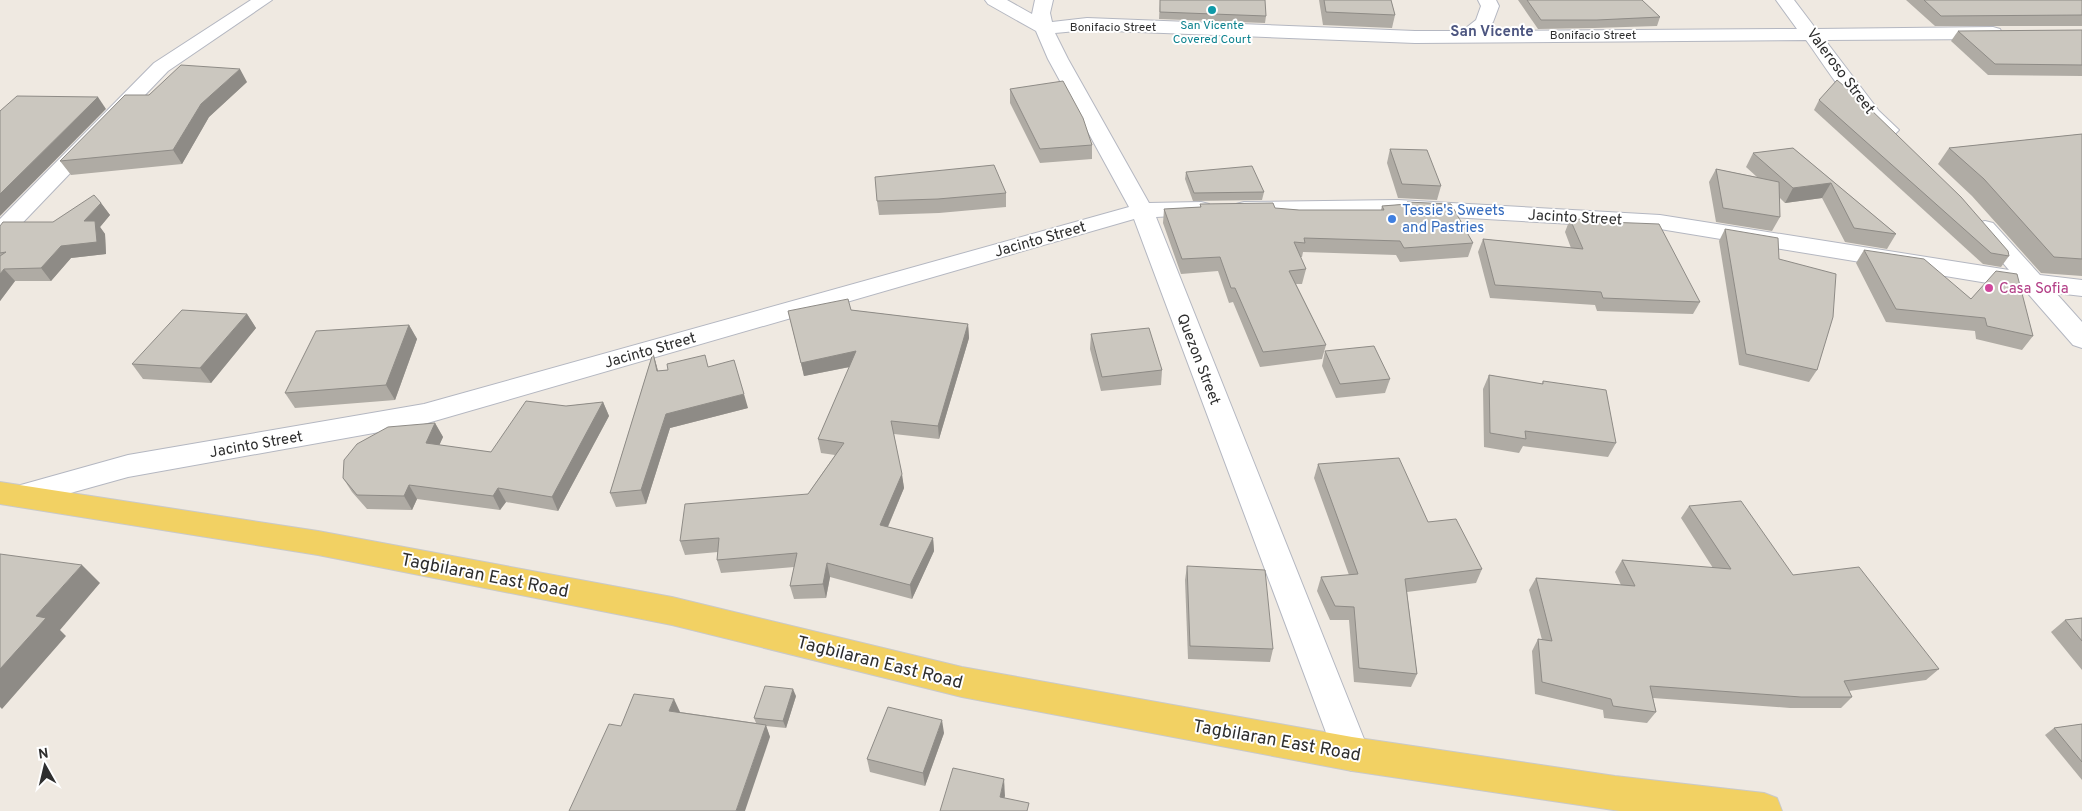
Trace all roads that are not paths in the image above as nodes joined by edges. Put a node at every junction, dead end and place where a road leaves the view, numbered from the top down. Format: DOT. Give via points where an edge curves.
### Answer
graph roads {
  1 [pos="263,0"];
  2 [pos="994,0"];
  3 [pos="1044,0"];
  4 [pos="1486,0"];
  5 [pos="1785,0"];
  6 [pos="1044,28"];
  7 [pos="1812,33"];
  8 [pos="2012,33"];
  9 [pos="1468,36"];
  10 [pos="1900,142"];
  11 [pos="1142,210"];
  12 [pos="1970,210"];
  13 [pos="0,233"];
  14 [pos="2032,282"];
  15 [pos="2082,288"];
  16 [pos="2082,339"];
  17 [pos="10,494"];
  18 [pos="1352,754"];
  19 [pos="1764,811"];
  1 -- 13 [label="street" via="161,67"];
  2 -- 6 [label="street"];
  3 -- 6 [label="street" via="1041,13"];
  4 -- 9 [label="street" via="1490,6 1484,22"];
  5 -- 7 [label="street, Valeroso Street"];
  6 -- 9 [label="street, Bonifacio Street" via="1087,24 1415,37"];
  6 -- 11 [label="street, Quezon Street"];
  7 -- 8 [label="street, Bonifacio Street"];
  7 -- 9 [label="street, Bonifacio Street"];
  7 -- 10 [label="street, Valeroso Street" via="1872,115"];
  11 -- 14 [label="street, Jacinto Street" via="1398,207 1660,222"];
  11 -- 17 [label="street, Jacinto Street" via="424,414 128,466"];
  11 -- 18 [label="street, Quezon Street"];
  12 -- 14 [label="street"];
  14 -- 15 [label="street, Jacinto Street"];
  14 -- 16 [label="street"];
  17 -- 18 [label="main road, Tagbilaran East Road" via="318,543 643,606 962,682"];
  18 -- 19 [label="main road, Tagbilaran East Road"];
}
